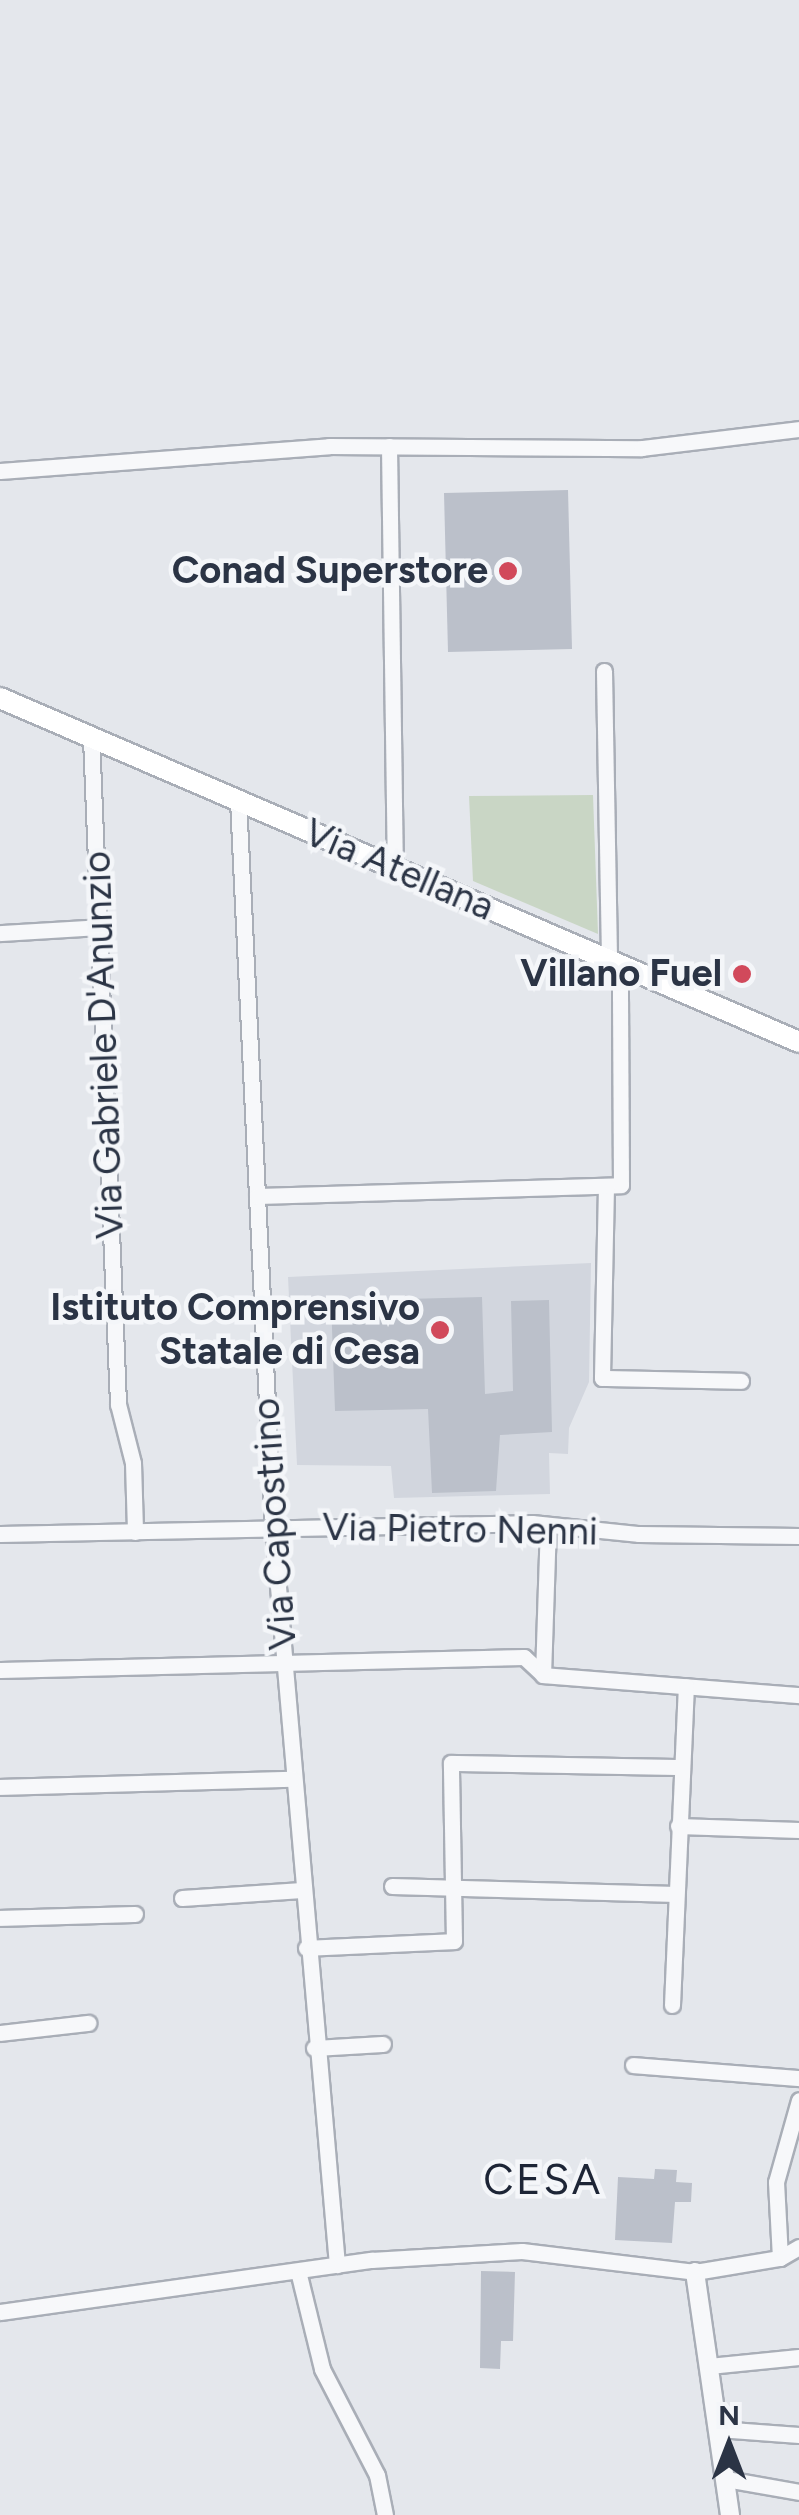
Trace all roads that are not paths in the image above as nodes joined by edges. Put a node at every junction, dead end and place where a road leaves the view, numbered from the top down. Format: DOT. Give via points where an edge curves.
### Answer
graph roads {
  1 [pos="799,429"];
  2 [pos="390,446"];
  3 [pos="0,471"];
  4 [pos="604,670"];
  5 [pos="0,698"];
  6 [pos="91,737"];
  7 [pos="238,800"];
  8 [pos="394,868"];
  9 [pos="100,927"];
  10 [pos="0,933"];
  11 [pos="614,963"];
  12 [pos="799,1042"];
  13 [pos="606,1186"];
  14 [pos="257,1196"];
  15 [pos="741,1381"];
  16 [pos="0,1525"];
  17 [pos="548,1525"];
  18 [pos="274,1530"];
  19 [pos="135,1532"];
  20 [pos="0,1534"];
  21 [pos="799,1536"];
  22 [pos="284,1664"];
  23 [pos="0,1670"];
  24 [pos="543,1675"];
  25 [pos="686,1686"];
  26 [pos="799,1695"];
  27 [pos="682,1767"];
  28 [pos="293,1779"];
  29 [pos="0,1787"];
  30 [pos="678,1826"];
  31 [pos="799,1830"];
  32 [pos="392,1886"];
  33 [pos="302,1890"];
  34 [pos="453,1890"];
  35 [pos="676,1894"];
  36 [pos="182,1898"];
  37 [pos="135,1914"];
  38 [pos="0,1918"];
  39 [pos="306,1948"];
  40 [pos="672,2005"];
  41 [pos="88,2023"];
  42 [pos="0,2034"];
  43 [pos="382,2044"];
  44 [pos="314,2048"];
  45 [pos="633,2066"];
  46 [pos="799,2078"];
  47 [pos="799,2100"];
  48 [pos="799,2247"];
  49 [pos="780,2258"];
  50 [pos="337,2265"];
  51 [pos="298,2271"];
  52 [pos="694,2272"];
  53 [pos="0,2312"];
  54 [pos="799,2357"];
  55 [pos="708,2366"];
  56 [pos="718,2430"];
  57 [pos="799,2435"];
  58 [pos="726,2479"];
  59 [pos="799,2492"];
  60 [pos="385,2515"];
  61 [pos="730,2515"];
  1 -- 2 [label="street" via="642,448"];
  2 -- 3 [label="street"];
  2 -- 8 [label="street"];
  4 -- 11 [label="street"];
  5 -- 6 [label="main road, Via Atellana"];
  6 -- 7 [label="main road, Via Atellana"];
  6 -- 9 [label="street, Via Gabriele D'Anunzio"];
  7 -- 8 [label="main road, Via Atellana"];
  7 -- 14 [label="street, Via Capostrino"];
  8 -- 11 [label="main road, Via Atellana"];
  9 -- 10 [label="street"];
  9 -- 19 [label="street, Via Gabriele D'Anunzio" via="118,1404 133,1463"];
  11 -- 12 [label="main road, Via Atellana"];
  11 -- 13 [label="street" via="621,1185"];
  13 -- 14 [label="street"];
  13 -- 15 [label="street" via="602,1378"];
  14 -- 18 [label="street, Via Capostrino"];
  16 -- 20 [label="street"];
  17 -- 18 [label="street, Via Pietro Nenni"];
  17 -- 21 [label="street, Via Pietro Nenni"];
  17 -- 24 [label="street"];
  18 -- 19 [label="street, Via Pietro Nenni"];
  18 -- 22 [label="street, Via Capostrino"];
  19 -- 20 [label="street, Via Pietro Nenni"];
  22 -- 23 [label="street"];
  22 -- 24 [label="street" via="524,1656"];
  22 -- 28 [label="street, Via Capostrino"];
  24 -- 25 [label="street"];
  25 -- 26 [label="street"];
  25 -- 27 [label="street"];
  27 -- 30 [label="street"];
  27 -- 34 [label="street" via="451,1763"];
  28 -- 29 [label="street"];
  28 -- 33 [label="street, Via Capostrino"];
  30 -- 31 [label="street"];
  30 -- 35 [label="street"];
  32 -- 34 [label="street"];
  33 -- 36 [label="street"];
  33 -- 39 [label="street, Via Capostrino"];
  34 -- 35 [label="street"];
  34 -- 39 [label="street" via="454,1941"];
  35 -- 40 [label="street"];
  37 -- 38 [label="street"];
  39 -- 44 [label="street, Via Capostrino"];
  41 -- 42 [label="street"];
  43 -- 44 [label="street"];
  44 -- 50 [label="street, Via Capostrino"];
  45 -- 46 [label="street"];
  47 -- 49 [label="street" via="776,2182"];
  48 -- 49 [label="street"];
  49 -- 52 [label="street"];
  50 -- 51 [label="street"];
  50 -- 52 [label="street" via="522,2251"];
  51 -- 53 [label="street"];
  51 -- 60 [label="street" via="322,2369 377,2475"];
  52 -- 55 [label="street"];
  54 -- 55 [label="street"];
  55 -- 56 [label="street"];
  56 -- 57 [label="street"];
  56 -- 58 [label="street"];
  58 -- 59 [label="street"];
  58 -- 61 [label="street"];
}
